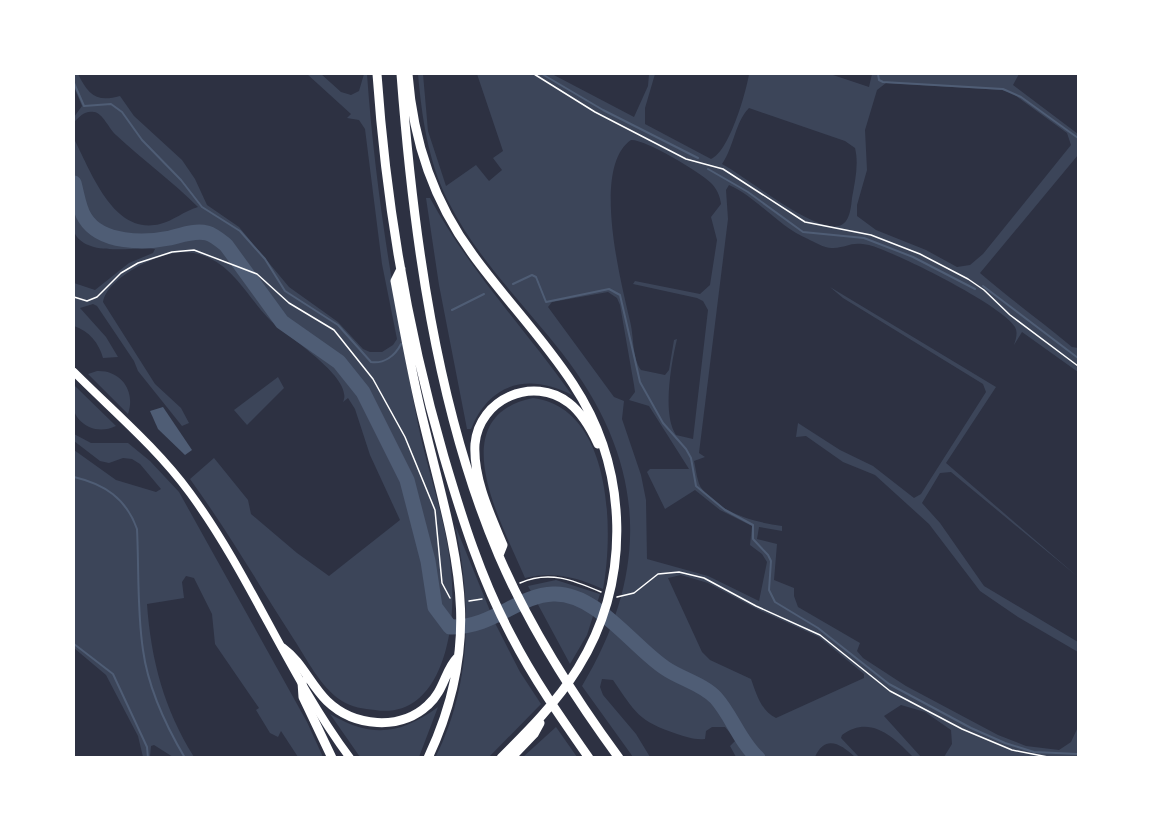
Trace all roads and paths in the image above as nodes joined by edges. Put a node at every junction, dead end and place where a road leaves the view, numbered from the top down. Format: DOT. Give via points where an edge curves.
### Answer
graph roads {
  1 [pos="377,74"];
  2 [pos="401,74"];
  3 [pos="408,74"];
  4 [pos="534,74"];
  5 [pos="401,269"];
  6 [pos="257,274"];
  7 [pos="74,297"];
  8 [pos="1078,366"];
  9 [pos="74,372"];
  10 [pos="615,498"];
  11 [pos="499,555"];
  12 [pos="658,574"];
  13 [pos="283,648"];
  14 [pos="459,656"];
  15 [pos="302,682"];
  16 [pos="546,712"];
  17 [pos="1078,757"];
  18 [pos="332,758"];
  19 [pos="351,758"];
  20 [pos="428,758"];
  21 [pos="501,758"];
  22 [pos="511,758"];
  23 [pos="590,758"];
  24 [pos="619,758"];
  25 [pos="1053,758"];
  26 [pos="1063,758"];
  1 -- 5 [label="highway"];
  2 -- 11 [label="highway" via="417,222 441,362 466,466"];
  3 -- 10 [label="highway" via="420,147 443,207 474,257 582,397 606,450"];
  4 -- 8 [label="path" via="595,112 686,159 723,169 805,222 871,235 968,279"];
  5 -- 14 [label="highway" via="395,281 409,356 458,566"];
  5 -- 23 [label="highway" via="437,433 486,581 511,636"];
  6 -- 7 [label="path" via="194,250 172,252 129,266 92,299 82,301"];
  9 -- 13 [label="highway" via="184,485"];
  10 -- 11 [label="highway" via="597,442 575,409 547,392 508,397 484,417 475,443 481,486 503,545"];
  10 -- 16 [label="highway" via="614,573 604,613 590,647"];
  11 -- 24 [label="highway" via="532,625"];
  12 -- 25 [label="path" via="679,572 704,578 820,635 890,691 962,729 1012,750"];
  13 -- 14 [label="highway" via="296,658 334,707 357,719 381,723 404,719 426,707"];
  13 -- 15 [label="highway"];
  14 -- 20 [label="highway" via="450,699"];
  15 -- 18 [label="highway" via="303,697"];
  15 -- 19 [label="highway"];
  16 -- 21 [label="highway"];
  16 -- 22 [label="highway" via="534,734"];
  17 -- 26 [label="path"];
}
